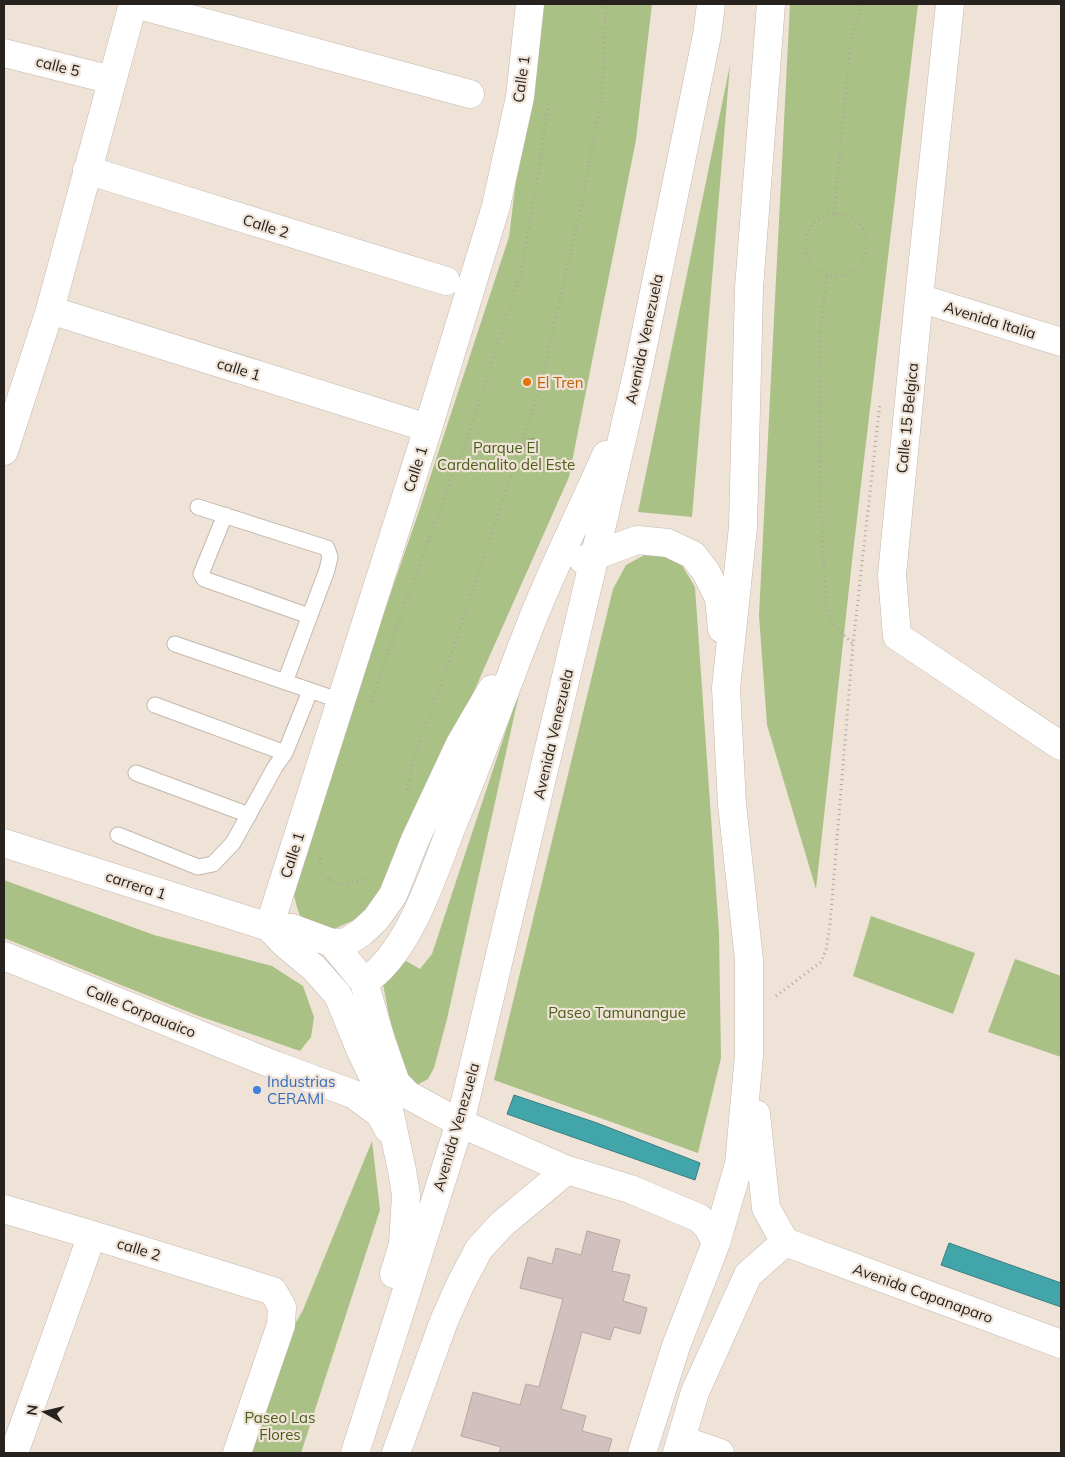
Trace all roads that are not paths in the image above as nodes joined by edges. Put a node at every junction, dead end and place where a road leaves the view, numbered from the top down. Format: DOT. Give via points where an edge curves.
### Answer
graph roads {
  1 [pos="134,4"];
  2 [pos="530,4"];
  3 [pos="711,4"];
  4 [pos="771,4"];
  5 [pos="950,4"];
  6 [pos="4,53"];
  7 [pos="112,80"];
  8 [pos="470,94"];
  9 [pos="86,170"];
  10 [pos="446,281"];
  11 [pos="919,298"];
  12 [pos="50,310"];
  13 [pos="1061,342"];
  14 [pos="638,370"];
  15 [pos="428,428"];
  16 [pos="6,434"];
  17 [pos="198,507"];
  18 [pos="225,515"];
  19 [pos="596,555"];
  20 [pos="553,574"];
  21 [pos="309,616"];
  22 [pos="534,616"];
  23 [pos="175,644"];
  24 [pos="285,682"];
  25 [pos="726,688"];
  26 [pos="310,691"];
  27 [pos="341,701"];
  28 [pos="155,705"];
  29 [pos="1061,746"];
  30 [pos="285,753"];
  31 [pos="136,774"];
  32 [pos="249,815"];
  33 [pos="118,835"];
  34 [pos="4,843"];
  35 [pos="269,927"];
  36 [pos="332,943"];
  37 [pos="4,956"];
  38 [pos="364,982"];
  39 [pos="750,1055"];
  40 [pos="460,1123"];
  41 [pos="396,1144"];
  42 [pos="567,1170"];
  43 [pos="4,1209"];
  44 [pos="92,1234"];
  45 [pos="785,1242"];
  46 [pos="716,1243"];
  47 [pos="1061,1344"];
  48 [pos="680,1447"];
  49 [pos="14,1453"];
  50 [pos="237,1453"];
  51 [pos="342,1453"];
  52 [pos="355,1453"];
  53 [pos="396,1453"];
  54 [pos="642,1453"];
  55 [pos="720,1453"];
  1 -- 7 [label="main road"];
  1 -- 8 [label="main road"];
  2 -- 15 [label="main road, Calle 1" via="520,97 496,206"];
  3 -- 14 [label="main road, Avenida Venezuela"];
  4 -- 25 [label="main road" via="748,288 743,528"];
  5 -- 11 [label="main road, Calle 15 Belgica"];
  6 -- 7 [label="main road, calle 5"];
  7 -- 9 [label="main road"];
  9 -- 10 [label="main road, Calle 2"];
  9 -- 12 [label="main road"];
  11 -- 13 [label="main road, Avenida Italia"];
  11 -- 29 [label="main road, Calle 15 Belgica" via="892,575 896,636"];
  12 -- 15 [label="main road, calle 1"];
  12 -- 16 [label="main road"];
  14 -- 19 [label="main road, Avenida Venezuela"];
  14 -- 20 [label="main road" via="606,456"];
  15 -- 27 [label="main road, Calle 1"];
  17 -- 18 [label="lane"];
  18 -- 21 [label="lane" via="327,548 330,557"];
  18 -- 21 [label="lane" via="201,574 204,579"];
  19 -- 20 [label="main road"];
  19 -- 25 [label="main road" via="637,540 668,543 693,554 719,598"];
  19 -- 40 [label="main road, Avenida Venezuela"];
  20 -- 22 [label="main road"];
  21 -- 24 [label="lane"];
  22 -- 36 [label="main road" via="460,744 392,895 376,919 362,932 347,942"];
  22 -- 38 [label="main road" via="418,910 399,944 376,974"];
  23 -- 24 [label="lane"];
  24 -- 26 [label="lane"];
  25 -- 39 [label="main road" via="732,804 749,960"];
  26 -- 27 [label="lane"];
  26 -- 30 [label="lane"];
  27 -- 35 [label="main road, Calle 1"];
  28 -- 30 [label="lane"];
  30 -- 32 [label="lane"];
  31 -- 32 [label="lane"];
  32 -- 33 [label="lane" via="233,842 214,864 198,867"];
  34 -- 35 [label="main road, carrera 1"];
  35 -- 36 [label="main road" via="292,928"];
  35 -- 41 [label="main road" via="338,995 388,1110"];
  36 -- 38 [label="main road"];
  37 -- 41 [label="main road, Calle Corpauaico" via="353,1094 380,1114"];
  38 -- 40 [label="main road" via="396,1083 408,1095"];
  39 -- 45 [label="main road" via="766,1208"];
  39 -- 46 [label="main road" via="739,1164"];
  40 -- 42 [label="main road"];
  40 -- 52 [label="main road, Avenida Venezuela"];
  41 -- 51 [label="main road" via="406,1195 403,1244"];
  42 -- 46 [label="main road" via="630,1189 699,1218"];
  42 -- 53 [label="main road" via="502,1224 479,1249 444,1321"];
  43 -- 44 [label="main road, calle 2"];
  44 -- 49 [label="main road"];
  44 -- 50 [label="main road, calle 2" via="273,1292 282,1307 282,1325"];
  45 -- 47 [label="main road, Avenida Capanaparo"];
  45 -- 48 [label="main road" via="748,1275 695,1392"];
  46 -- 54 [label="main road" via="676,1346"];
  48 -- 55 [label="main road"];
}
